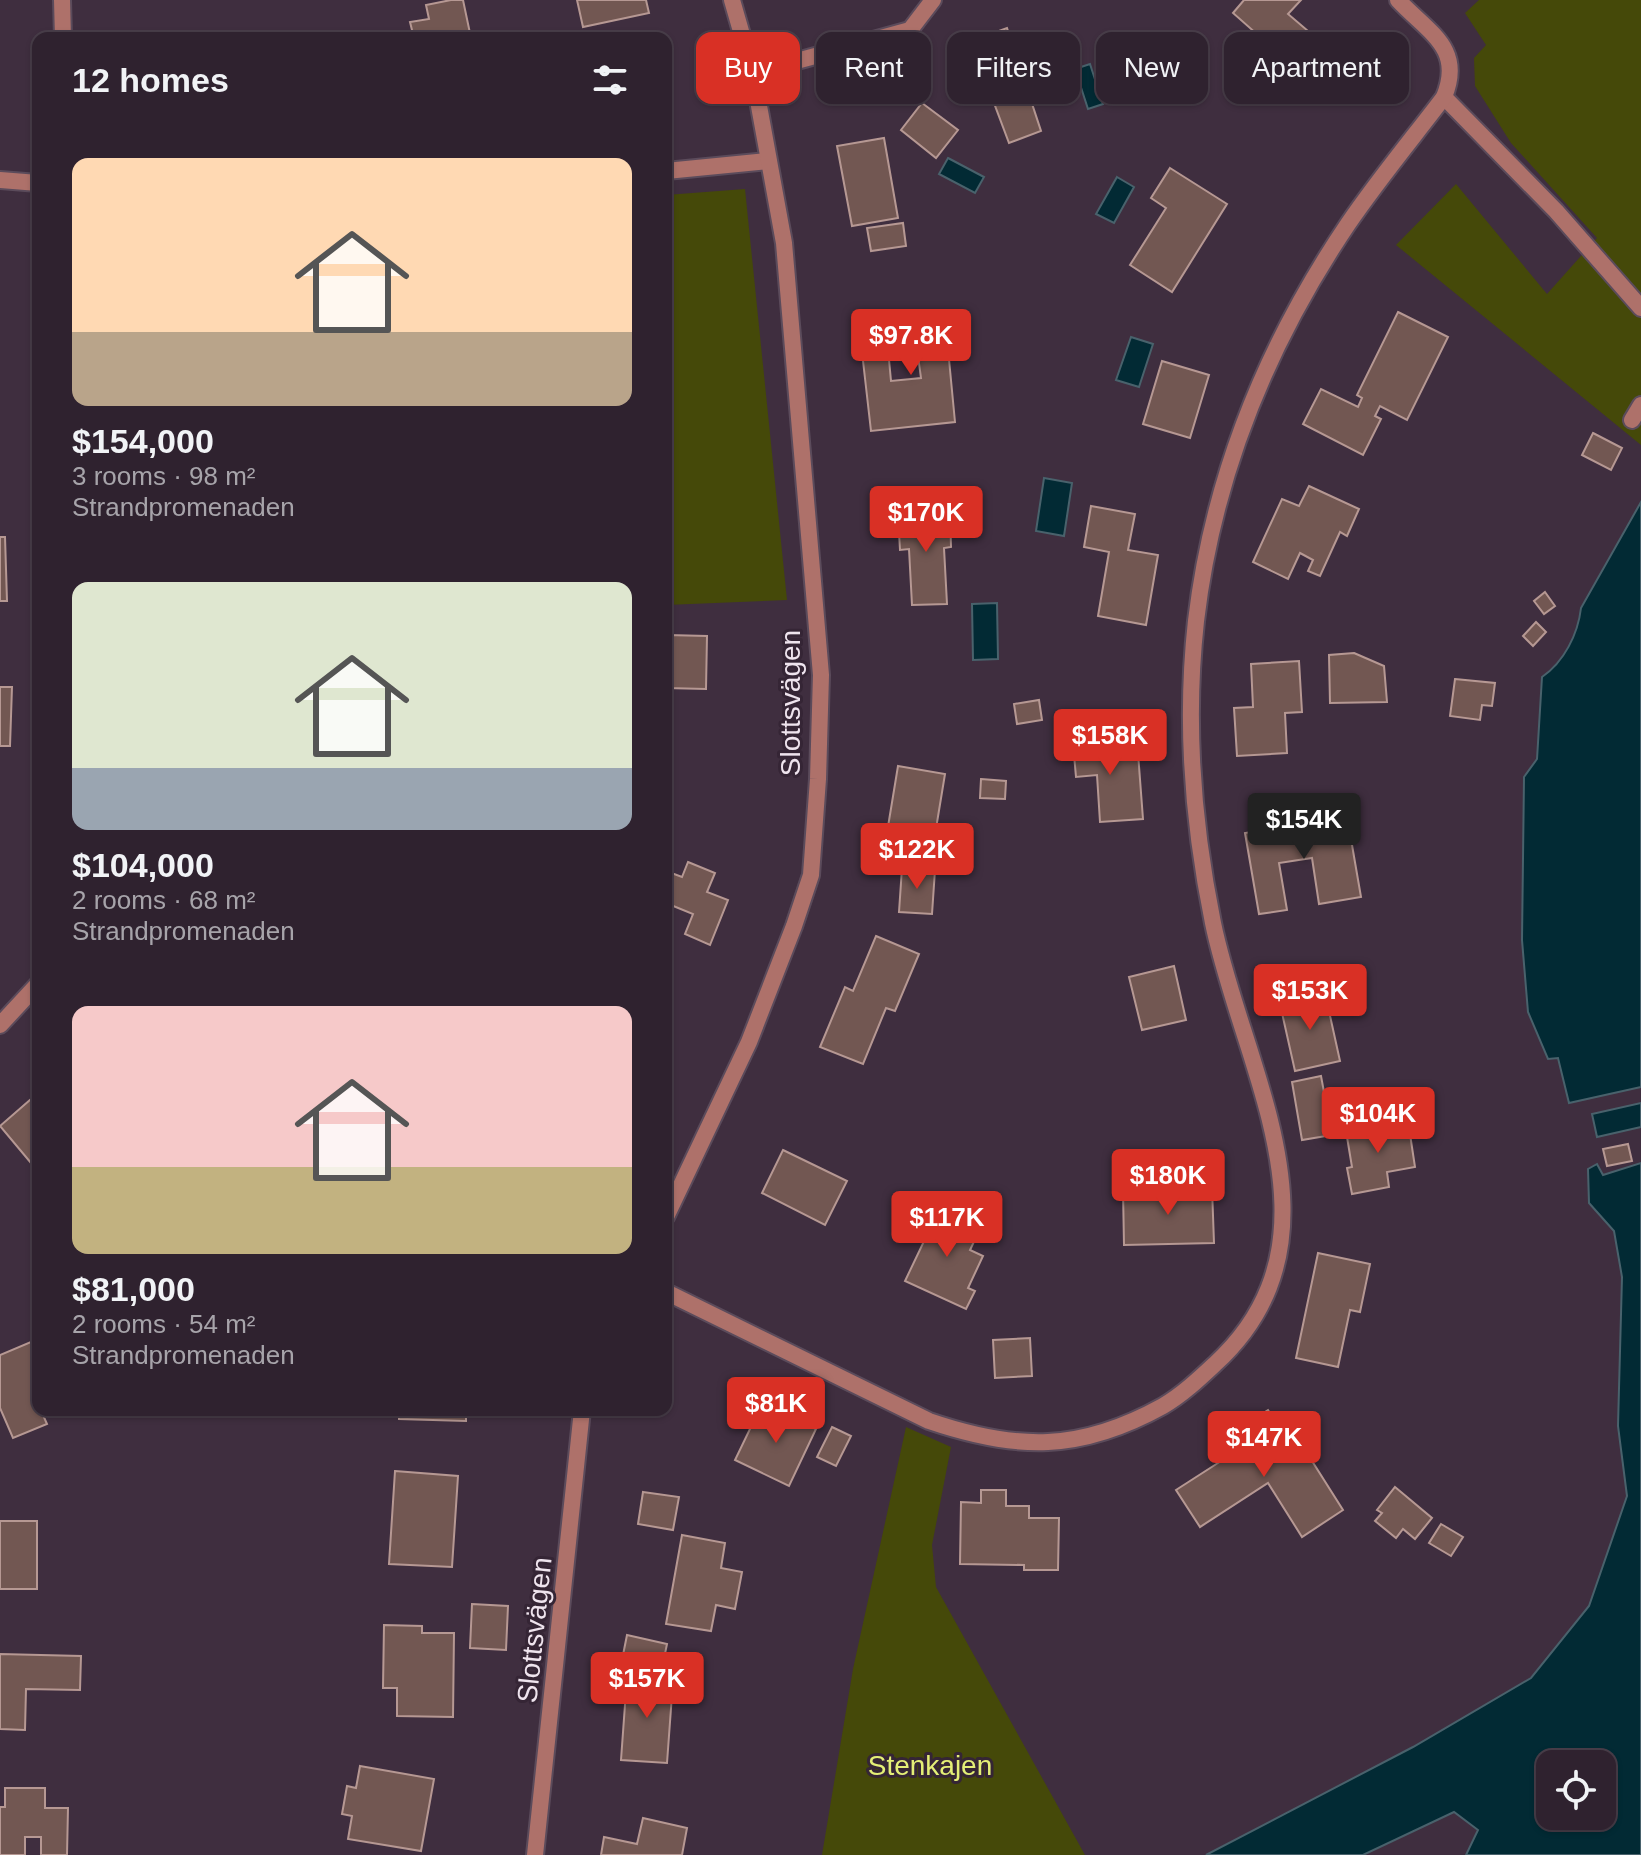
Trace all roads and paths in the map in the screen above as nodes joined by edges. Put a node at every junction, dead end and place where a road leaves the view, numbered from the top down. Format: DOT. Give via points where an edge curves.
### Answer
graph roads {
  1 [pos="62,0"];
  2 [pos="732,0"];
  3 [pos="933,0"];
  4 [pos="1398,0"];
  5 [pos="63,32"];
  6 [pos="741,32"];
  7 [pos="800,60"];
  8 [pos="1444,97"];
  9 [pos="758,104"];
  10 [pos="768,161"];
  11 [pos="672,170"];
  12 [pos="0,180"];
  13 [pos="32,183"];
  14 [pos="1641,308"];
  15 [pos="32,990"];
  16 [pos="0,1025"];
  17 [pos="672,1204"];
  18 [pos="672,1295"];
  19 [pos="581,1416"];
  20 [pos="535,1855"];
  1 -- 5 [label="street"];
  2 -- 6 [label="street, Slottsvägen"];
  3 -- 7 [label="street" via="910,30"];
  4 -- 8 [label="street" via="1451,55 1453,77"];
  8 -- 14 [label="street" via="1556,211"];
  8 -- 18 [label="street" via="1349,222 1266,368 1226,469 1203,564 1195,627 1193,786 1213,924 1263,1095 1285,1204 1280,1258 1266,1301 1234,1346 1175,1399 1118,1428 1064,1443 1029,1444 975,1436 929,1421"];
  9 -- 10 [label="street, Slottsvägen"];
  10 -- 11 [label="street"];
  10 -- 17 [label="street, Slottsvägen" via="784,243 821,675 811,875 749,1042"];
  12 -- 13 [label="street"];
  15 -- 16 [label="street"];
  19 -- 20 [label="street, Slottsvägen"];
}
